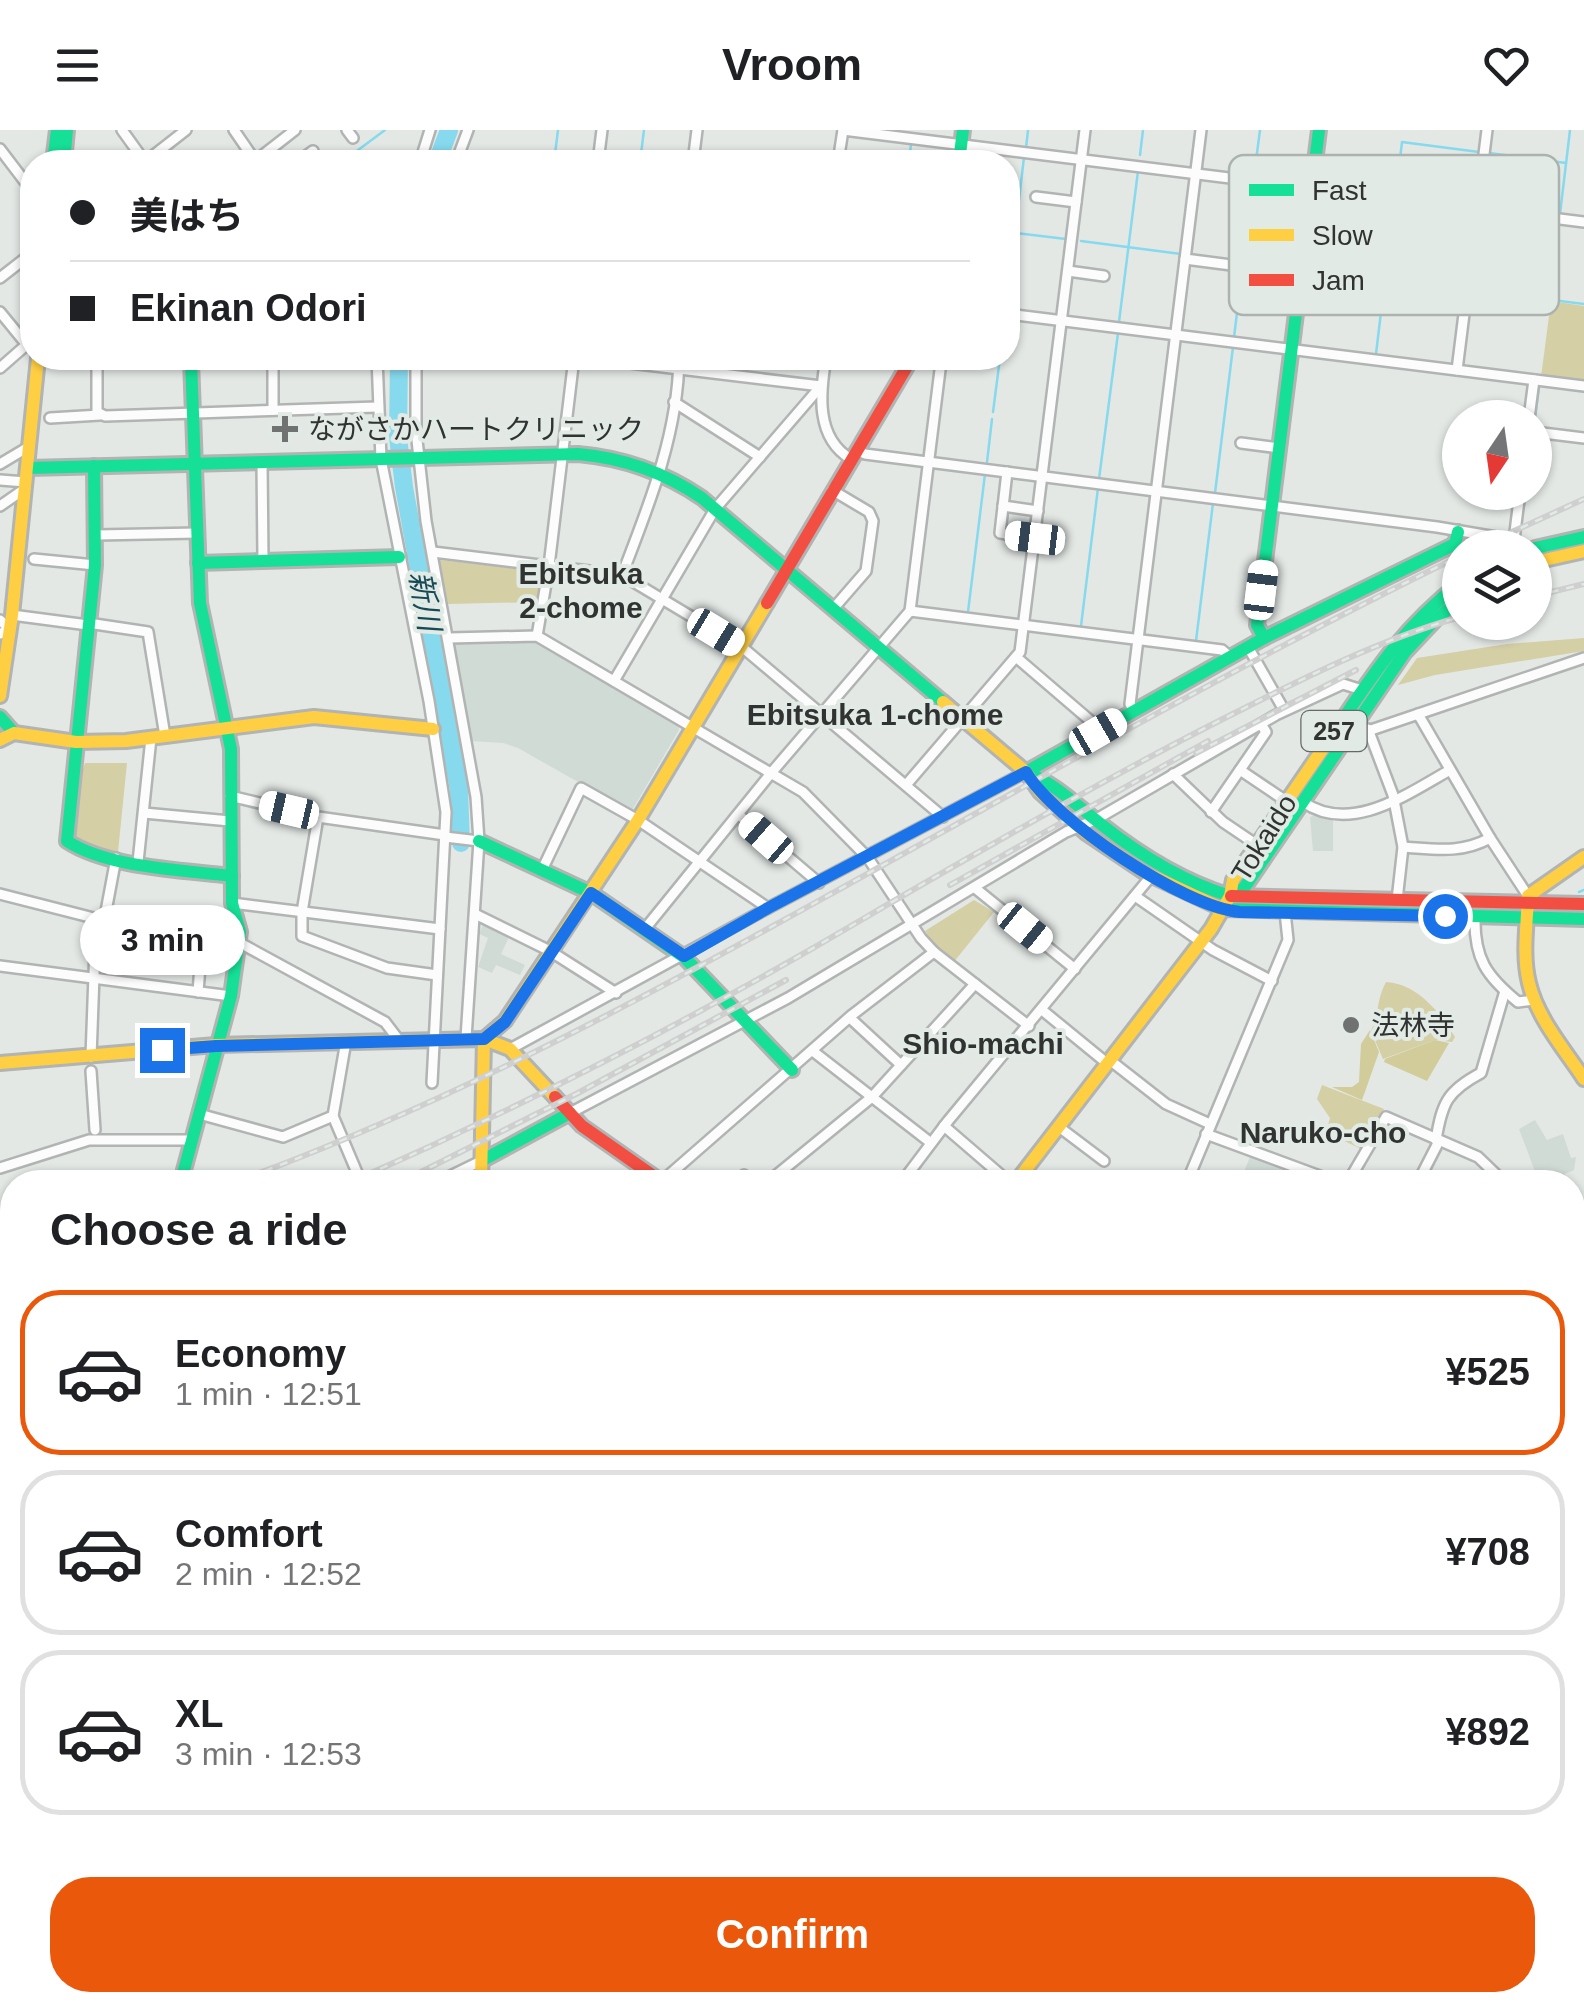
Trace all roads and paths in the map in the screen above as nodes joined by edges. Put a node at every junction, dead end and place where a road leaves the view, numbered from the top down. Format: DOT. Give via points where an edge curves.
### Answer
graph roads {
  1 [pos="186,130"];
  2 [pos="296,130"];
  3 [pos="843,130"];
  4 [pos="1085,130"];
  5 [pos="1201,130"];
  6 [pos="1319,130"];
  7 [pos="1487,130"];
  8 [pos="962,137"];
  9 [pos="0,149"];
  10 [pos="160,150"];
  11 [pos="270,150"];
  12 [pos="1316,155"];
  13 [pos="1484,155"];
  14 [pos="1082,160"];
  15 [pos="1196,174"];
  16 [pos="20,175"];
  17 [pos="1229,178"];
  18 [pos="1036,197"];
  19 [pos="1076,202"];
  20 [pos="1559,219"];
  21 [pos="1584,222"];
  22 [pos="1185,259"];
  23 [pos="20,262"];
  24 [pos="1229,265"];
  25 [pos="1068,271"];
  26 [pos="1104,276"];
  27 [pos="0,278"];
  28 [pos="0,312"];
  29 [pos="1296,315"];
  30 [pos="1464,315"];
  31 [pos="1020,316"];
  32 [pos="1062,321"];
  33 [pos="20,333"];
  34 [pos="1175,335"];
  35 [pos="1292,350"];
  36 [pos="20,351"];
  37 [pos="0,368"];
  38 [pos="37,370"];
  39 [pos="98,370"];
  40 [pos="191,370"];
  41 [pos="272,370"];
  42 [pos="377,370"];
  43 [pos="416,370"];
  44 [pos="572,370"];
  45 [pos="678,370"];
  46 [pos="723,370"];
  47 [pos="824,370"];
  48 [pos="905,370"];
  49 [pos="940,370"];
  50 [pos="1457,370"];
  51 [pos="1534,380"];
  52 [pos="822,386"];
  53 [pos="1584,386"];
  54 [pos="1531,400"];
  55 [pos="674,402"];
  56 [pos="377,407"];
  57 [pos="274,410"];
  58 [pos="192,412"];
  59 [pos="100,415"];
  60 [pos="50,418"];
  61 [pos="1552,434"];
  62 [pos="1584,438"];
  63 [pos="1241,443"];
  64 [pos="30,446"];
  65 [pos="1279,448"];
  66 [pos="562,454"];
  67 [pos="854,454"];
  68 [pos="760,457"];
  69 [pos="416,458"];
  70 [pos="384,459"];
  71 [pos="262,462"];
  72 [pos="928,462"];
  73 [pos="0,464"];
  74 [pos="194,464"];
  75 [pos="94,466"];
  76 [pos="1007,472"];
  77 [pos="661,473"];
  78 [pos="1042,476"];
  79 [pos="27,479"];
  80 [pos="0,480"];
  81 [pos="832,490"];
  82 [pos="1156,491"];
  83 [pos="0,506"];
  84 [pos="1003,506"];
  85 [pos="1272,506"];
  86 [pos="715,509"];
  87 [pos="1038,511"];
  88 [pos="1444,530"];
  89 [pos="197,534"];
  90 [pos="97,535"];
  91 [pos="1584,537"];
  92 [pos="1035,538"];
  93 [pos="1552,544"];
  94 [pos="1442,550"];
  95 [pos="1584,551"];
  96 [pos="432,552"];
  97 [pos="399,556"];
  98 [pos="34,558"];
  99 [pos="1552,558"];
  100 [pos="263,560"];
  101 [pos="198,563"];
  102 [pos="95,566"];
  103 [pos="549,566"];
  104 [pos="786,569"];
  105 [pos="622,575"];
  106 [pos="1442,598"];
  107 [pos="664,600"];
  108 [pos="833,609"];
  109 [pos="910,611"];
  110 [pos="1442,616"];
  111 [pos="88,624"];
  112 [pos="5,625"];
  113 [pos="1024,625"];
  114 [pos="537,636"];
  115 [pos="449,638"];
  116 [pos="1264,638"];
  117 [pos="1138,640"];
  118 [pos="742,647"];
  119 [pos="1248,647"];
  120 [pos="880,648"];
  121 [pos="1230,657"];
  122 [pos="1016,658"];
  123 [pos="1584,658"];
  124 [pos="614,681"];
  125 [pos="1362,690"];
  126 [pos="0,696"];
  127 [pos="1284,710"];
  128 [pos="1134,711"];
  129 [pos="1418,714"];
  130 [pos="823,716"];
  131 [pos="0,717"];
  132 [pos="964,720"];
  133 [pos="1358,722"];
  134 [pos="1261,724"];
  135 [pos="226,726"];
  136 [pos="692,727"];
  137 [pos="433,729"];
  138 [pos="1370,730"];
  139 [pos="1098,732"];
  140 [pos="14,733"];
  141 [pos="158,737"];
  142 [pos="0,740"];
  143 [pos="76,742"];
  144 [pos="1240,770"];
  145 [pos="1450,770"];
  146 [pos="772,772"];
  147 [pos="1026,772"];
  148 [pos="1173,774"];
  149 [pos="906,785"];
  150 [pos="230,796"];
  151 [pos="1286,801"];
  152 [pos="1303,802"];
  153 [pos="1394,802"];
  154 [pos="1211,812"];
  155 [pos="144,813"];
  156 [pos="739,815"];
  157 [pos="318,817"];
  158 [pos="943,817"];
  159 [pos="638,820"];
  160 [pos="1095,820"];
  161 [pos="230,821"];
  162 [pos="1079,826"];
  163 [pos="447,837"];
  164 [pos="1490,838"];
  165 [pos="477,841"];
  166 [pos="1257,845"];
  167 [pos="1403,847"];
  168 [pos="116,858"];
  169 [pos="868,858"];
  170 [pos="1584,858"];
  171 [pos="700,860"];
  172 [pos="138,862"];
  173 [pos="542,870"];
  174 [pos="1152,875"];
  175 [pos="232,876"];
  176 [pos="818,883"];
  177 [pos="974,888"];
  178 [pos="591,893"];
  179 [pos="0,894"];
  180 [pos="1136,896"];
  181 [pos="1230,896"];
  182 [pos="1396,900"];
  183 [pos="232,903"];
  184 [pos="1584,904"];
  185 [pos="1528,906"];
  186 [pos="768,908"];
  187 [pos="1223,909"];
  188 [pos="302,912"];
  189 [pos="1285,912"];
  190 [pos="474,914"];
  191 [pos="1474,916"];
  192 [pos="1584,919"];
  193 [pos="100,921"];
  194 [pos="913,923"];
  195 [pos="440,929"];
  196 [pos="644,930"];
  197 [pos="1202,942"];
  198 [pos="240,943"];
  199 [pos="550,951"];
  200 [pos="94,952"];
  201 [pos="934,952"];
  202 [pos="684,956"];
  203 [pos="0,966"];
  204 [pos="1075,969"];
  205 [pos="437,975"];
  206 [pos="93,977"];
  207 [pos="1272,981"];
  208 [pos="975,984"];
  209 [pos="1505,991"];
  210 [pos="198,992"];
  211 [pos="616,993"];
  212 [pos="231,996"];
  213 [pos="1534,1000"];
  214 [pos="1042,1010"];
  215 [pos="850,1018"];
  216 [pos="745,1020"];
  217 [pos="1029,1026"];
  218 [pos="435,1038"];
  219 [pos="464,1038"];
  220 [pos="398,1039"];
  221 [pos="484,1039"];
  222 [pos="346,1041"];
  223 [pos="216,1046"];
  224 [pos="510,1049"];
  225 [pos="814,1052"];
  226 [pos="1109,1062"];
  227 [pos="0,1063"];
  228 [pos="91,1064"];
  229 [pos="902,1064"];
  230 [pos="792,1070"];
  231 [pos="1584,1079"];
  232 [pos="432,1083"];
  233 [pos="872,1097"];
  234 [pos="570,1113"];
  235 [pos="199,1114"];
  236 [pos="333,1116"];
  237 [pos="944,1126"];
  238 [pos="1059,1126"];
  239 [pos="1208,1129"];
  240 [pos="95,1130"];
  241 [pos="190,1140"];
  242 [pos="1437,1140"];
  243 [pos="931,1143"];
  244 [pos="483,1160"];
  245 [pos="1104,1161"];
  246 [pos="0,1168"];
  247 [pos="187,1170"];
  248 [pos="356,1170"];
  249 [pos="463,1170"];
  250 [pos="482,1170"];
  251 [pos="644,1170"];
  252 [pos="676,1170"];
  253 [pos="783,1170"];
  254 [pos="911,1170"];
  255 [pos="998,1170"];
  256 [pos="1023,1170"];
  257 [pos="1192,1170"];
  258 [pos="1307,1170"];
  259 [pos="1355,1170"];
  260 [pos="1423,1170"];
  261 [pos="1493,1170"];
  1 -- 10 [label="street"];
  2 -- 11 [label="street"];
  3 -- 8 [label="street"];
  4 -- 14 [label="street"];
  5 -- 15 [label="street"];
  6 -- 12 [label="main road"];
  7 -- 13 [label="street"];
  8 -- 14 [label="street"];
  9 -- 16 [label="street"];
  14 -- 15 [label="street"];
  14 -- 19 [label="street"];
  15 -- 17 [label="street"];
  15 -- 22 [label="street"];
  18 -- 19 [label="street"];
  19 -- 25 [label="street"];
  20 -- 21 [label="street"];
  22 -- 24 [label="street"];
  22 -- 34 [label="street"];
  23 -- 27 [label="street"];
  25 -- 26 [label="street"];
  25 -- 32 [label="street"];
  28 -- 33 [label="street"];
  29 -- 35 [label="main road"];
  30 -- 50 [label="street"];
  31 -- 32 [label="street"];
  32 -- 34 [label="street"];
  32 -- 78 [label="street"];
  34 -- 35 [label="street"];
  34 -- 82 [label="street"];
  35 -- 50 [label="street"];
  35 -- 65 [label="main road"];
  36 -- 37 [label="street"];
  38 -- 64 [label="main road"];
  39 -- 59 [label="street"];
  40 -- 58 [label="main road"];
  41 -- 57 [label="street"];
  42 -- 56 [label="street"];
  43 -- 69 [label="street"];
  44 -- 66 [label="street"];
  45 -- 55 [label="street"];
  46 -- 52 [label="street"];
  47 -- 52 [label="street"];
  48 -- 67 [label="main road"];
  49 -- 72 [label="street"];
  50 -- 51 [label="street"];
  51 -- 53 [label="street"];
  51 -- 54 [label="street"];
  52 -- 67 [label="street" via="819,402 833,442 841,453"];
  52 -- 68 [label="street"];
  55 -- 68 [label="street"];
  55 -- 77 [label="street"];
  56 -- 57 [label="street"];
  56 -- 70 [label="street"];
  57 -- 58 [label="street"];
  58 -- 59 [label="street"];
  58 -- 74 [label="main road"];
  59 -- 60 [label="street"];
  61 -- 62 [label="street"];
  63 -- 65 [label="street"];
  64 -- 73 [label="street"];
  64 -- 79 [label="main road"];
  65 -- 85 [label="main road"];
  66 -- 69 [label="main road"];
  66 -- 77 [label="main road" via="608,456"];
  66 -- 103 [label="street"];
  67 -- 72 [label="street"];
  67 -- 81 [label="main road"];
  68 -- 86 [label="street"];
  69 -- 70 [label="main road"];
  69 -- 96 [label="street"];
  70 -- 71 [label="main road"];
  70 -- 97 [label="street"];
  71 -- 74 [label="main road"];
  71 -- 100 [label="street"];
  72 -- 76 [label="street"];
  72 -- 109 [label="street"];
  74 -- 75 [label="main road"];
  74 -- 89 [label="main road"];
  75 -- 79 [label="main road"];
  75 -- 90 [label="main road"];
  76 -- 78 [label="street"];
  76 -- 84 [label="street"];
  77 -- 86 [label="main road"];
  77 -- 105 [label="street"];
  78 -- 82 [label="street"];
  78 -- 87 [label="street"];
  79 -- 80 [label="street"];
  79 -- 83 [label="street"];
  79 -- 112 [label="main road"];
  81 -- 104 [label="main road"];
  81 -- 108 [label="street" via="873,521 866,571"];
  82 -- 85 [label="street"];
  82 -- 117 [label="street"];
  84 -- 87 [label="street"];
  84 -- 92 [label="street" via="1000,533"];
  85 -- 88 [label="street"];
  85 -- 116 [label="main road" via="1257,625"];
  86 -- 104 [label="main road"];
  86 -- 107 [label="street"];
  87 -- 92 [label="street"];
  89 -- 90 [label="street"];
  89 -- 101 [label="main road"];
  90 -- 102 [label="main road"];
  91 -- 93 [label="main road"];
  92 -- 113 [label="street"];
  94 -- 116 [label="main road"];
  95 -- 99 [label="main road"];
  96 -- 103 [label="street"];
  96 -- 115 [label="street"];
  97 -- 100 [label="main road"];
  97 -- 137 [label="street"];
  98 -- 102 [label="street"];
  100 -- 101 [label="main road"];
  101 -- 135 [label="main road" via="203,622"];
  102 -- 111 [label="main road"];
  103 -- 105 [label="street"];
  103 -- 114 [label="street"];
  104 -- 108 [label="main road"];
  104 -- 118 [label="main road"];
  105 -- 107 [label="street"];
  106 -- 125 [label="main road, Tokaido / 257" via="1415,620"];
  107 -- 118 [label="street"];
  107 -- 124 [label="street"];
  108 -- 120 [label="main road"];
  109 -- 113 [label="street"];
  109 -- 120 [label="street"];
  110 -- 133 [label="main road, Tokaido / 257" via="1415,641"];
  111 -- 112 [label="street"];
  111 -- 141 [label="street" via="148,632"];
  111 -- 143 [label="main road"];
  112 -- 126 [label="main road"];
  113 -- 117 [label="street"];
  113 -- 122 [label="street"];
  114 -- 115 [label="street"];
  114 -- 124 [label="street"];
  115 -- 165 [label="street" via="476,797"];
  116 -- 119 [label="main road"];
  117 -- 121 [label="street" via="1226,651"];
  117 -- 128 [label="street"];
  118 -- 130 [label="street"];
  118 -- 136 [label="main road"];
  119 -- 121 [label="main road"];
  119 -- 127 [label="street"];
  120 -- 130 [label="street"];
  120 -- 132 [label="main road"];
  121 -- 128 [label="main road"];
  122 -- 132 [label="street"];
  122 -- 139 [label="street"];
  123 -- 129 [label="street"];
  124 -- 136 [label="street"];
  125 -- 127 [label="street" via="1343,684"];
  125 -- 151 [label="main road, Tokaido / 257"];
  127 -- 134 [label="street"];
  128 -- 139 [label="main road"];
  129 -- 138 [label="street"];
  129 -- 145 [label="street"];
  130 -- 146 [label="street"];
  130 -- 149 [label="street"];
  131 -- 140 [label="main road"];
  132 -- 147 [label="main road"];
  132 -- 149 [label="street"];
  133 -- 138 [label="street"];
  133 -- 152 [label="main road, Tokaido / 257"];
  134 -- 144 [label="street" via="1266,732"];
  134 -- 148 [label="street"];
  135 -- 137 [label="main road" via="326,718"];
  135 -- 141 [label="main road"];
  135 -- 150 [label="main road"];
  136 -- 146 [label="street"];
  136 -- 159 [label="main road"];
  137 -- 163 [label="street"];
  138 -- 153 [label="street"];
  139 -- 147 [label="main road"];
  140 -- 142 [label="main road"];
  140 -- 143 [label="main road"];
  141 -- 143 [label="main road"];
  141 -- 155 [label="street"];
  143 -- 168 [label="main road" via="67,841"];
  144 -- 151 [label="street"];
  144 -- 154 [label="street"];
  145 -- 153 [label="street"];
  145 -- 164 [label="street"];
  146 -- 156 [label="street"];
  146 -- 169 [label="street" via="803,792"];
  147 -- 158 [label="street"];
  147 -- 160 [label="main road" via="1046,778"];
  147 -- 162 [label="main road" via="1036,790"];
  148 -- 154 [label="street"];
  148 -- 160 [label="street"];
  149 -- 158 [label="street"];
  150 -- 157 [label="street"];
  150 -- 161 [label="main road"];
  151 -- 166 [label="main road, Tokaido / 257"];
  152 -- 153 [label="street" via="1318,812 1346,813"];
  152 -- 181 [label="main road, Tokaido / 257" via="1244,888"];
  153 -- 167 [label="street"];
  154 -- 166 [label="street"];
  155 -- 161 [label="street"];
  155 -- 172 [label="street"];
  156 -- 171 [label="street"];
  156 -- 176 [label="street"];
  157 -- 163 [label="street"];
  157 -- 188 [label="street"];
  158 -- 169 [label="street"];
  159 -- 171 [label="street"];
  159 -- 173 [label="street" via="582,788"];
  159 -- 178 [label="main road"];
  160 -- 162 [label="street"];
  160 -- 181 [label="main road" via="1150,857"];
  161 -- 175 [label="main road"];
  162 -- 174 [label="main road"];
  162 -- 177 [label="street"];
  163 -- 165 [label="street"];
  163 -- 195 [label="street"];
  164 -- 167 [label="street" via="1457,851"];
  164 -- 185 [label="street"];
  165 -- 173 [label="main road"];
  165 -- 190 [label="street"];
  166 -- 181 [label="main road, Tokaido / 257"];
  167 -- 182 [label="street"];
  168 -- 172 [label="main road"];
  168 -- 193 [label="street"];
  169 -- 176 [label="street"];
  169 -- 194 [label="street"];
  170 -- 185 [label="main road"];
  171 -- 186 [label="street"];
  171 -- 196 [label="street"];
  172 -- 175 [label="main road"];
  173 -- 178 [label="main road"];
  174 -- 180 [label="street"];
  174 -- 187 [label="main road"];
  175 -- 183 [label="main road"];
  176 -- 186 [label="street"];
  177 -- 194 [label="street"];
  177 -- 204 [label="street"];
  178 -- 196 [label="main road"];
  178 -- 199 [label="main road"];
  179 -- 193 [label="street"];
  180 -- 197 [label="street"];
  180 -- 204 [label="street"];
  181 -- 182 [label="main road"];
  181 -- 187 [label="main road, 257"];
  182 -- 185 [label="main road"];
  183 -- 188 [label="street"];
  183 -- 198 [label="main road"];
  184 -- 185 [label="main road"];
  185 -- 191 [label="main road"];
  185 -- 192 [label="main road"];
  185 -- 213 [label="main road" via="1525,964"];
  186 -- 202 [label="street"];
  187 -- 189 [label="main road"];
  187 -- 197 [label="main road, Tokaido / 257"];
  188 -- 195 [label="street"];
  188 -- 205 [label="street" via="302,936 386,968"];
  189 -- 191 [label="main road"];
  189 -- 207 [label="street" via="1289,936"];
  190 -- 199 [label="street"];
  190 -- 219 [label="street"];
  191 -- 209 [label="street" via="1476,951"];
  193 -- 198 [label="street"];
  193 -- 200 [label="street"];
  194 -- 201 [label="street"];
  194 -- 216 [label="street"];
  195 -- 205 [label="street"];
  196 -- 202 [label="main road"];
  197 -- 207 [label="street"];
  197 -- 226 [label="main road, Tokaido / 257"];
  198 -- 212 [label="main road"];
  198 -- 220 [label="street" via="385,1022"];
  199 -- 211 [label="street"];
  199 -- 221 [label="main road" via="505,1022"];
  200 -- 206 [label="street"];
  200 -- 210 [label="street" via="200,966"];
  201 -- 208 [label="street"];
  201 -- 215 [label="street"];
  202 -- 211 [label="street"];
  202 -- 216 [label="main road"];
  203 -- 206 [label="street"];
  204 -- 214 [label="street"];
  205 -- 218 [label="street"];
  206 -- 210 [label="street"];
  206 -- 228 [label="street"];
  207 -- 239 [label="street"];
  208 -- 217 [label="street"];
  208 -- 229 [label="street"];
  209 -- 213 [label="street" via="1520,1003"];
  209 -- 242 [label="street" via="1481,1073 1448,1096"];
  210 -- 212 [label="street"];
  211 -- 224 [label="street"];
  212 -- 223 [label="main road"];
  213 -- 231 [label="main road"];
  214 -- 217 [label="street"];
  214 -- 226 [label="street"];
  215 -- 225 [label="street"];
  215 -- 229 [label="street"];
  216 -- 230 [label="main road"];
  216 -- 234 [label="street"];
  217 -- 237 [label="street"];
  218 -- 219 [label="main road"];
  218 -- 220 [label="main road"];
  218 -- 232 [label="street"];
  219 -- 221 [label="main road"];
  220 -- 222 [label="main road"];
  221 -- 224 [label="main road"];
  221 -- 244 [label="main road"];
  222 -- 223 [label="main road"];
  222 -- 236 [label="street"];
  223 -- 228 [label="main road"];
  223 -- 235 [label="main road"];
  224 -- 234 [label="main road"];
  225 -- 230 [label="street"];
  225 -- 233 [label="street"];
  226 -- 238 [label="main road, Tokaido / 257"];
  226 -- 239 [label="street"];
  227 -- 228 [label="main road"];
  228 -- 240 [label="street"];
  229 -- 233 [label="street"];
  230 -- 252 [label="street"];
  233 -- 243 [label="street"];
  233 -- 253 [label="street"];
  234 -- 244 [label="main road"];
  234 -- 251 [label="main road"];
  235 -- 236 [label="street" via="283,1137"];
  235 -- 241 [label="main road"];
  236 -- 248 [label="street"];
  237 -- 243 [label="street"];
  237 -- 255 [label="street"];
  238 -- 245 [label="street"];
  238 -- 256 [label="main road, Tokaido / 257"];
  239 -- 257 [label="street"];
  239 -- 258 [label="street"];
  241 -- 246 [label="street" via="89,1140"];
  241 -- 247 [label="main road"];
  242 -- 259 [label="street" via="1386,1117"];
  242 -- 260 [label="street"];
  242 -- 261 [label="street"];
  243 -- 254 [label="street"];
  244 -- 249 [label="street"];
  244 -- 250 [label="main road"];
}
